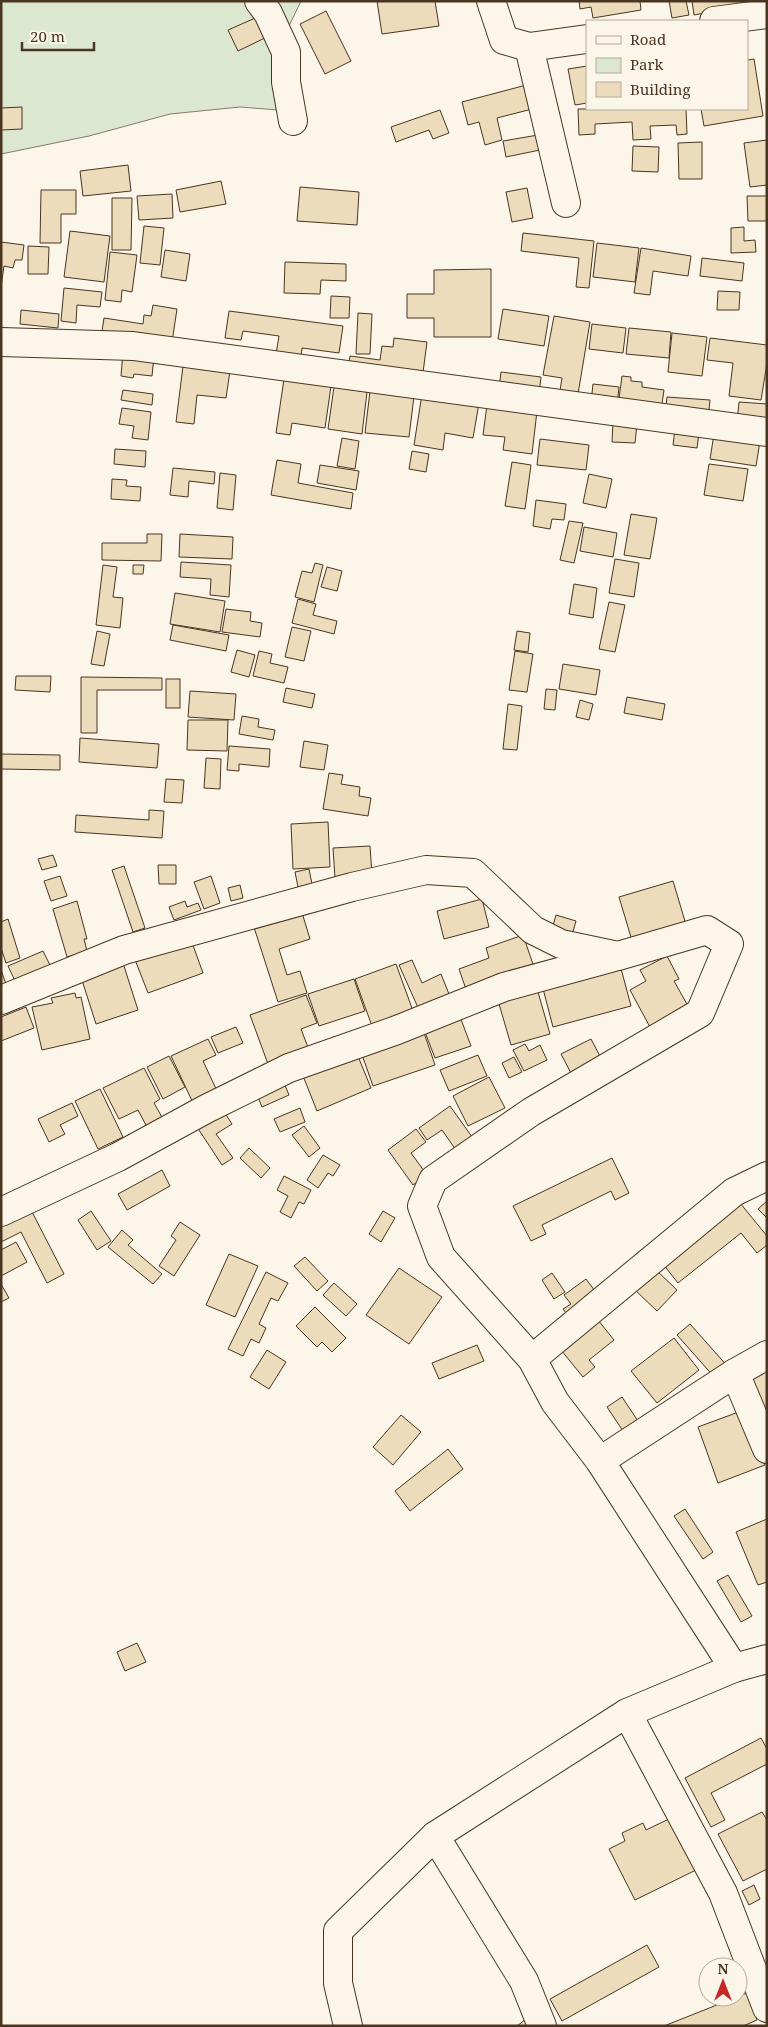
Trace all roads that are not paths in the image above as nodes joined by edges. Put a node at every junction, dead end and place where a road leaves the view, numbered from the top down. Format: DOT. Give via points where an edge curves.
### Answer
graph roads {
  1 [pos="259,1"];
  2 [pos="491,1"];
  3 [pos="767,14"];
  4 [pos="722,20"];
  5 [pos="586,39"];
  6 [pos="529,47"];
  7 [pos="293,121"];
  8 [pos="566,203"];
  9 [pos="1,342"];
  10 [pos="767,432"];
  11 [pos="618,956"];
  12 [pos="1,1000"];
  13 [pos="767,1176"];
  14 [pos="1,1212"];
  15 [pos="767,1355"];
  16 [pos="532,1359"];
  17 [pos="735,1374"];
  18 [pos="767,1449"];
  19 [pos="600,1461"];
  20 [pos="767,1659"];
  21 [pos="734,1668"];
  22 [pos="627,1713"];
  23 [pos="435,1836"];
  24 [pos="767,2008"];
  25 [pos="348,2026"];
  26 [pos="542,2026"];
  1 -- 7 [label="street" via="286,52 286,82"];
  2 -- 6 [label="street" via="504,40"];
  3 -- 4 [label="street"];
  5 -- 6 [label="street"];
  6 -- 8 [label="street"];
  9 -- 10 [label="street" via="133,346"];
  11 -- 12 [label="street" via="561,944 533,930 473,873 426,870 124,950"];
  11 -- 14 [label="street" via="504,987 397,1030 289,1068 206,1108 118,1157"];
  11 -- 16 [label="street" via="706,930 729,944 700,1013 530,1112 433,1180 422,1206 442,1257"];
  13 -- 16 [label="street" via="734,1192"];
  15 -- 17 [label="street"];
  16 -- 19 [label="street" via="555,1402"];
  17 -- 18 [label="street"];
  17 -- 19 [label="street"];
  19 -- 21 [label="street"];
  20 -- 21 [label="street"];
  21 -- 22 [label="street"];
  22 -- 23 [label="street"];
  22 -- 24 [label="street" via="723,1893"];
  23 -- 25 [label="street" via="338,1931 338,1983"];
  23 -- 26 [label="street" via="524,1981"];
}
